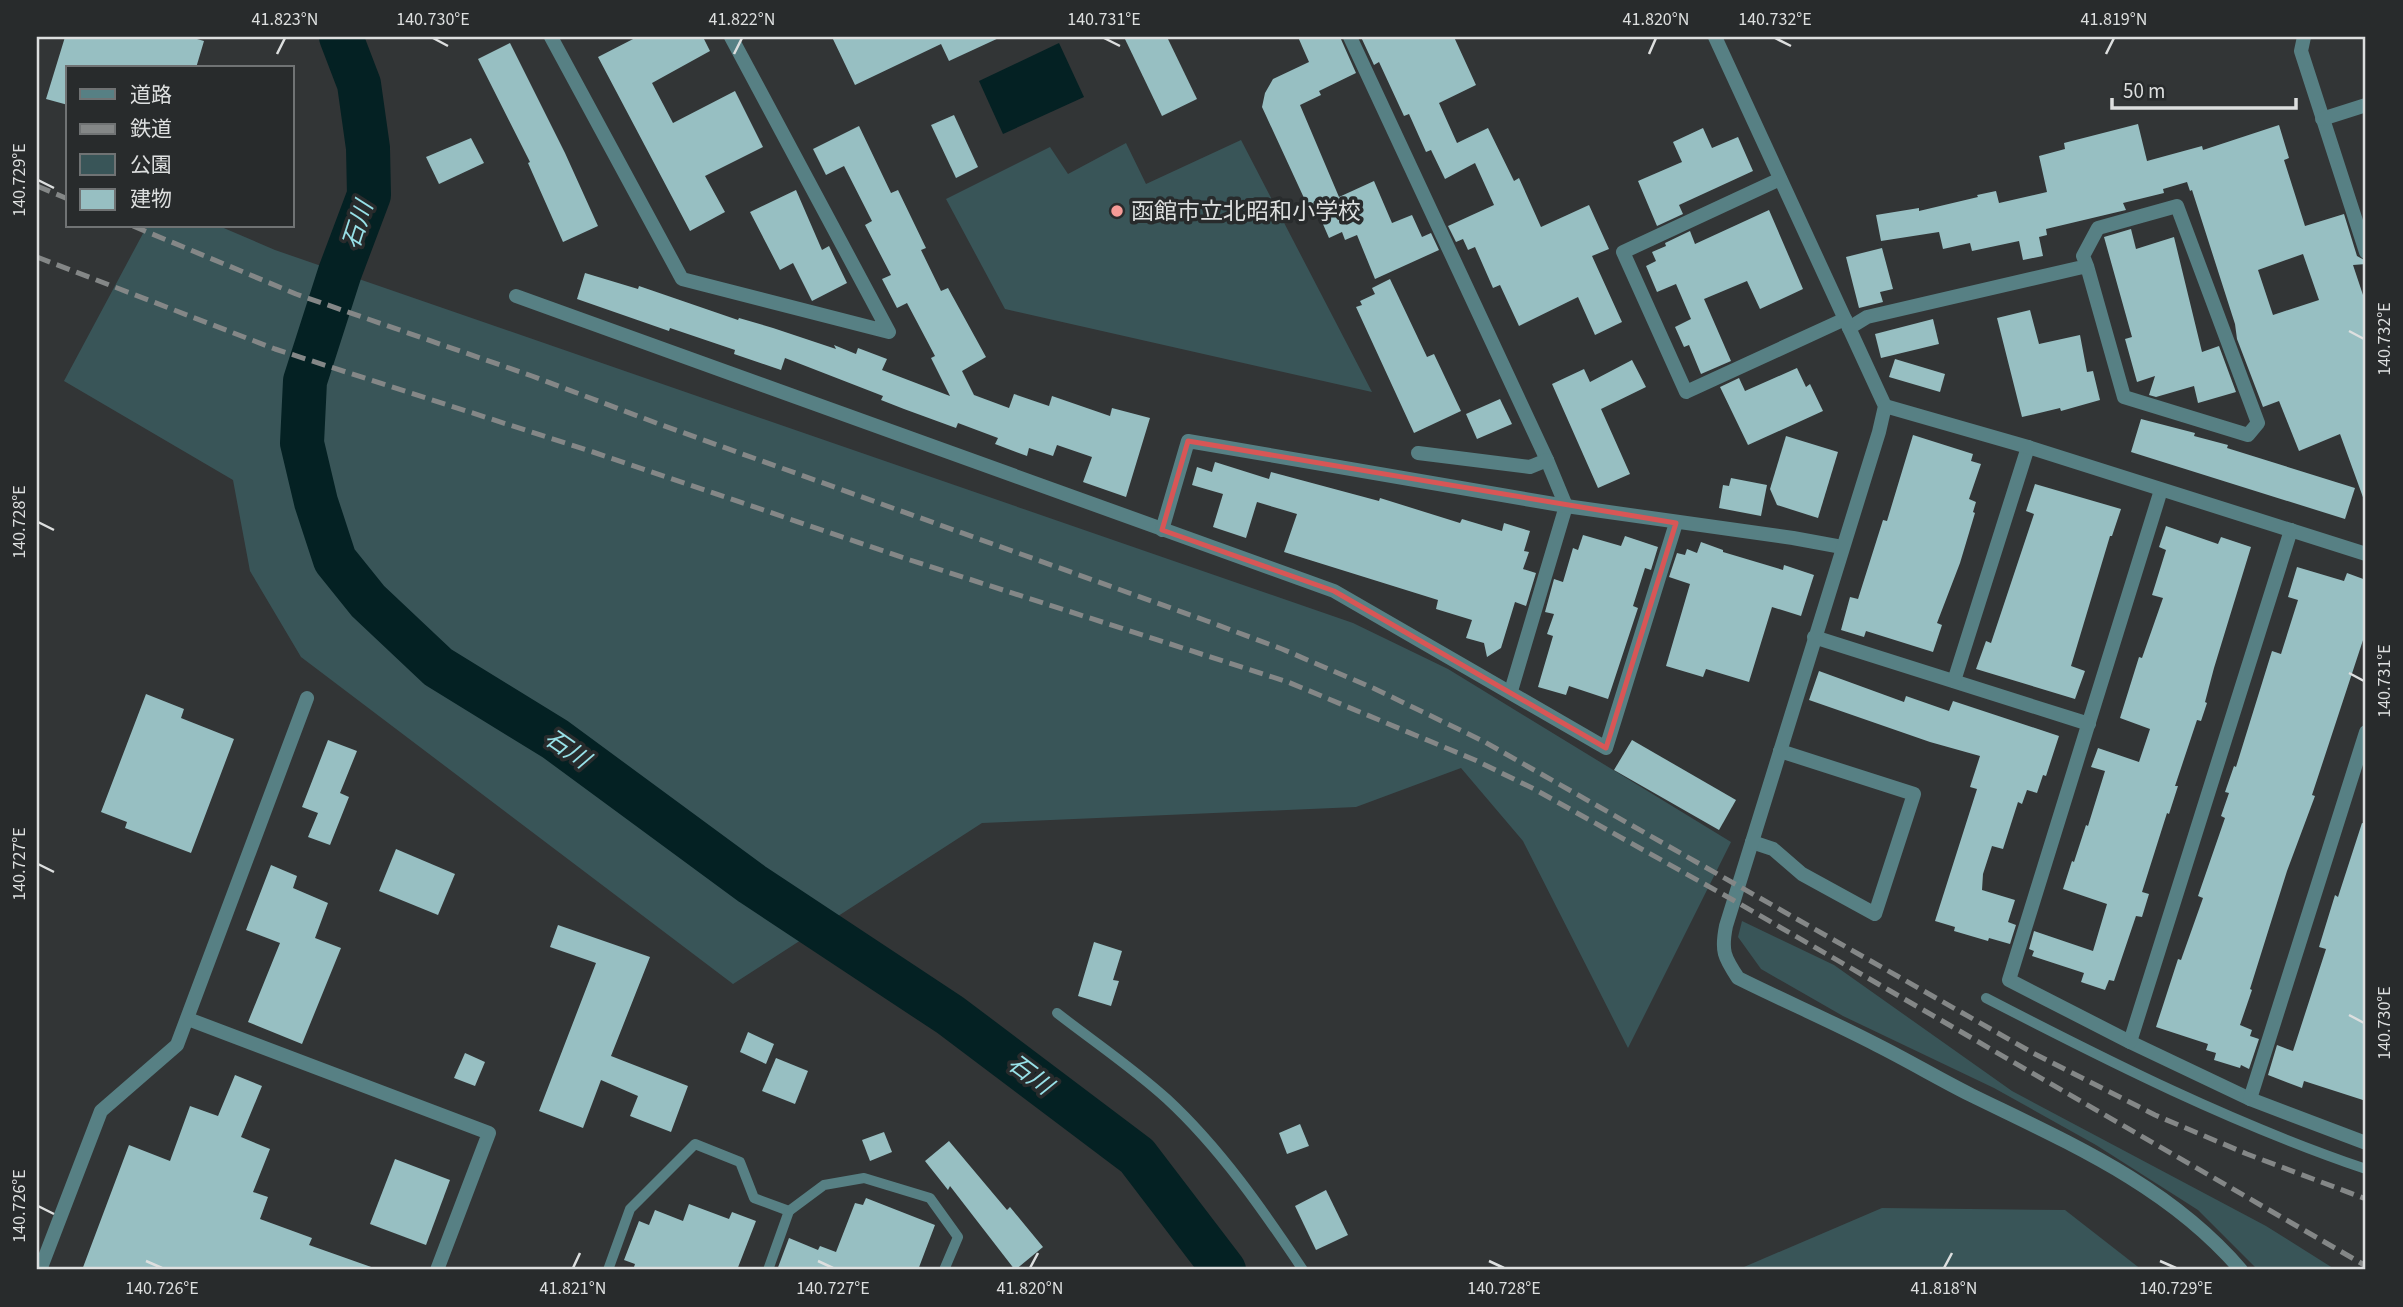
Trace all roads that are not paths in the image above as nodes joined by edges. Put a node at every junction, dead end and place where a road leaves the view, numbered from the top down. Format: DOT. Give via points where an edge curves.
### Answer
graph roads {
  1 [pos="551,37"];
  2 [pos="731,37"];
  3 [pos="1350,37"];
  4 [pos="1715,37"];
  5 [pos="2304,37"];
  6 [pos="2366,105"];
  7 [pos="2322,119"];
  8 [pos="1780,179"];
  9 [pos="2366,252"];
  10 [pos="2087,266"];
  11 [pos="516,296"];
  12 [pos="1847,323"];
  13 [pos="1885,406"];
  14 [pos="2028,447"];
  15 [pos="1418,453"];
  16 [pos="1547,460"];
  17 [pos="2161,490"];
  18 [pos="1566,506"];
  19 [pos="1676,523"];
  20 [pos="1162,530"];
  21 [pos="2291,530"];
  22 [pos="1843,547"];
  23 [pos="2366,554"];
  24 [pos="1814,637"];
  25 [pos="1954,681"];
  26 [pos="1511,691"];
  27 [pos="307,698"];
  28 [pos="2089,724"];
  29 [pos="2366,732"];
  30 [pos="1780,751"];
  31 [pos="1752,842"];
  32 [pos="1986,998"];
  33 [pos="1057,1013"];
  34 [pos="188,1019"];
  35 [pos="2130,1042"];
  36 [pos="2250,1099"];
  37 [pos="2366,1143"];
  38 [pos="2366,1169"];
  39 [pos="789,1211"];
  40 [pos="40,1270"];
  41 [pos="437,1270"];
  42 [pos="608,1270"];
  43 [pos="768,1270"];
  44 [pos="944,1270"];
  45 [pos="1303,1270"];
  46 [pos="2241,1270"];
  1 -- 2 [label="street" via="682,279 890,332"];
  3 -- 16 [label="street"];
  4 -- 8 [label="street"];
  5 -- 7 [label="street" via="2301,51"];
  6 -- 7 [label="street"];
  7 -- 9 [label="street"];
  8 -- 12 [label="street"];
  8 -- 12 [label="street" via="1623,251 1686,391"];
  10 -- 10 [label="street" via="2083,256 2098,228 2177,206 2259,423 2248,435 2124,397"];
  10 -- 12 [label="street"];
  11 -- 20 [label="street"];
  12 -- 13 [label="street"];
  13 -- 14 [label="street"];
  13 -- 22 [label="street"];
  14 -- 17 [label="street"];
  14 -- 25 [label="street"];
  15 -- 16 [label="street" via="1530,467"];
  16 -- 18 [label="street"];
  17 -- 21 [label="street"];
  17 -- 28 [label="street"];
  18 -- 19 [label="street"];
  18 -- 20 [label="street" via="1188,441"];
  18 -- 26 [label="street"];
  19 -- 22 [label="street"];
  19 -- 26 [label="street" via="1606,748"];
  20 -- 26 [label="street" via="1334,591"];
  21 -- 23 [label="street"];
  21 -- 35 [label="street"];
  22 -- 24 [label="street"];
  24 -- 25 [label="street"];
  24 -- 30 [label="street"];
  25 -- 28 [label="street"];
  27 -- 34 [label="street"];
  28 -- 35 [label="street" via="2009,981"];
  29 -- 36 [label="street"];
  30 -- 31 [label="street"];
  30 -- 31 [label="street" via="1914,794 1875,914 1801,874 1773,849"];
  31 -- 46 [label="street" via="1722,947 1738,978 2132,1178 2206,1231"];
  32 -- 38 [label="lane" via="2135,1075 2294,1144"];
  33 -- 45 [label="lane" via="1166,1098 1260,1206"];
  34 -- 40 [label="street" via="177,1045 101,1111"];
  34 -- 41 [label="street" via="489,1133"];
  35 -- 36 [label="street"];
  36 -- 37 [label="street"];
  39 -- 42 [label="lane" via="754,1198 740,1161 695,1144 630,1209"];
  39 -- 43 [label="lane"];
  39 -- 44 [label="lane" via="824,1185 864,1178 930,1198 958,1237"];
}
